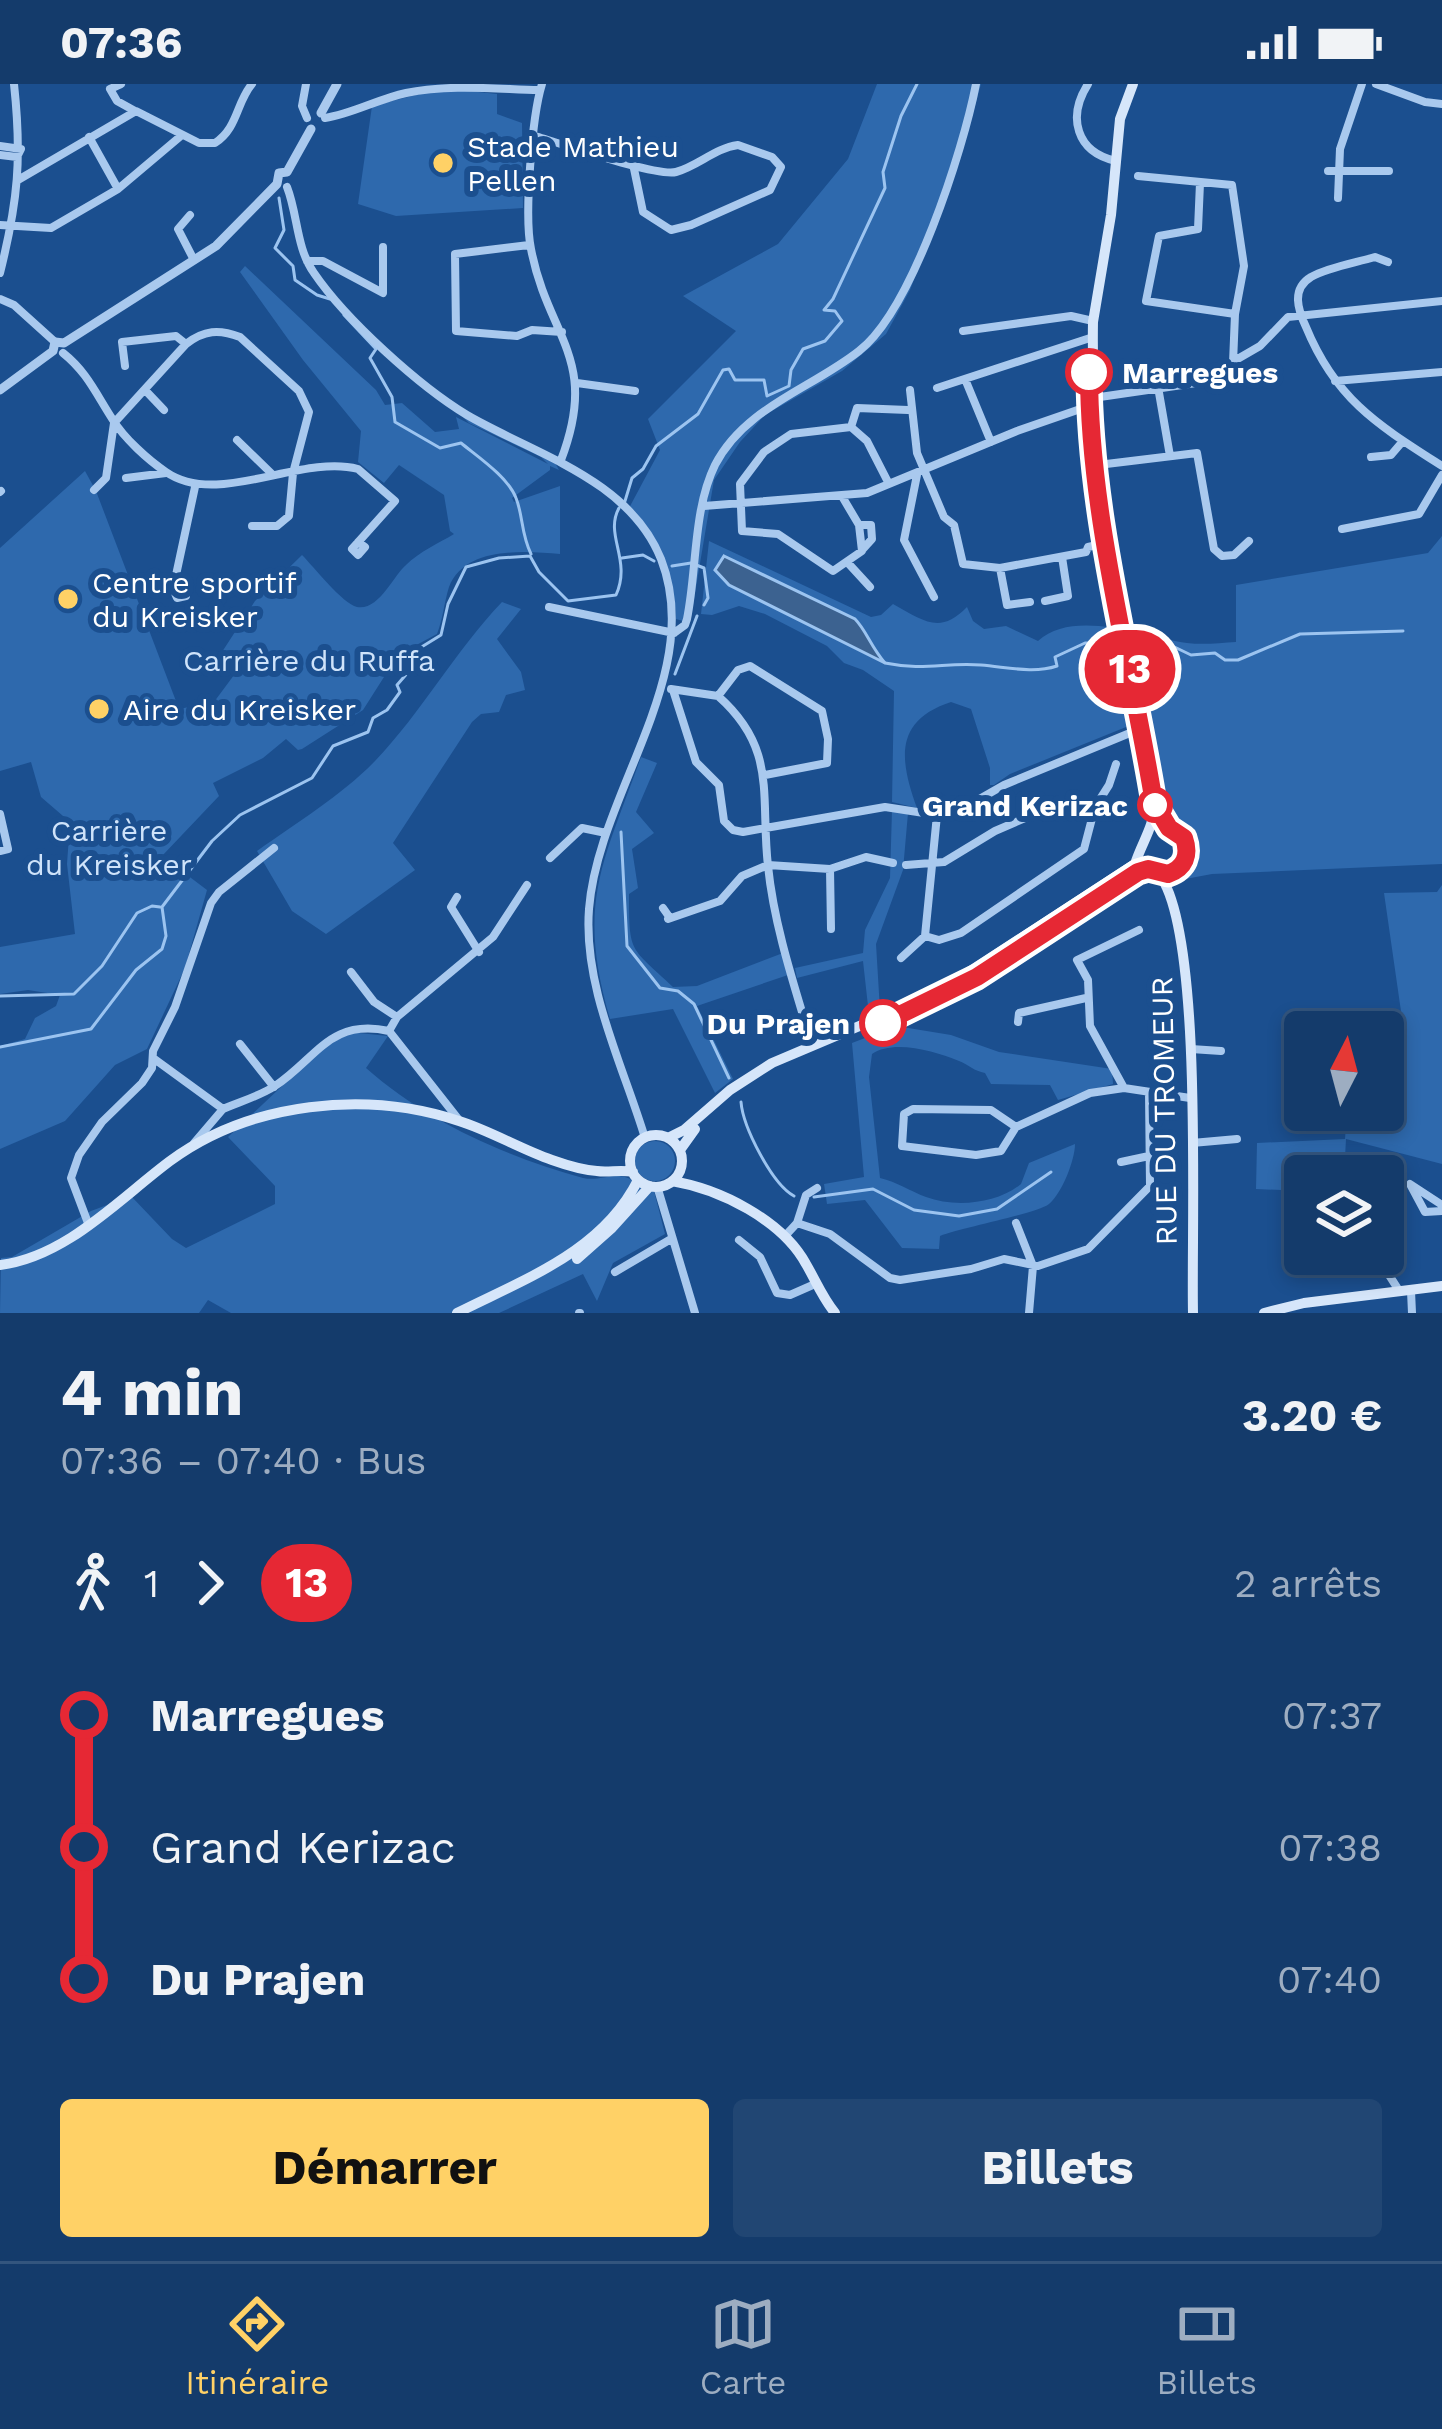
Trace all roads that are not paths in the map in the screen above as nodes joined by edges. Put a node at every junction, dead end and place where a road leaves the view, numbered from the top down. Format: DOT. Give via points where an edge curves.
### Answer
graph roads {
  1 [pos="14,84"];
  2 [pos="121,84"];
  3 [pos="252,84"];
  4 [pos="306,84"];
  5 [pos="337,84"];
  6 [pos="976,84"];
  7 [pos="1088,84"];
  8 [pos="1362,84"];
  9 [pos="1376,84"];
  10 [pos="1130,85"];
  11 [pos="541,87"];
  12 [pos="331,96"];
  13 [pos="1442,104"];
  14 [pos="350,110"];
  15 [pos="136,112"];
  16 [pos="323,116"];
  17 [pos="309,123"];
  18 [pos="182,135"];
  19 [pos="88,136"];
  20 [pos="535,136"];
  21 [pos="21,149"];
  22 [pos="0,150"];
  23 [pos="1116,161"];
  24 [pos="633,164"];
  25 [pos="1334,171"];
  26 [pos="1388,171"];
  27 [pos="1138,176"];
  28 [pos="18,180"];
  29 [pos="1200,183"];
  30 [pos="282,185"];
  31 [pos="118,189"];
  32 [pos="1338,198"];
  33 [pos="190,214"];
  34 [pos="0,224"];
  35 [pos="12,226"];
  36 [pos="529,245"];
  37 [pos="1372,245"];
  38 [pos="383,247"];
  39 [pos="1375,257"];
  40 [pos="194,260"];
  41 [pos="307,261"];
  42 [pos="1388,262"];
  43 [pos="1316,267"];
  44 [pos="0,273"];
  45 [pos="1310,277"];
  46 [pos="0,299"];
  47 [pos="1442,302"];
  48 [pos="1235,314"];
  49 [pos="1299,314"];
  50 [pos="1094,321"];
  51 [pos="963,331"];
  52 [pos="562,332"];
  53 [pos="1090,338"];
  54 [pos="186,344"];
  55 [pos="59,347"];
  56 [pos="1233,365"];
  57 [pos="125,366"];
  58 [pos="1442,372"];
  59 [pos="965,379"];
  60 [pos="1333,381"];
  61 [pos="577,383"];
  62 [pos="1159,387"];
  63 [pos="937,388"];
  64 [pos="0,389"];
  65 [pos="145,390"];
  66 [pos="910,390"];
  67 [pos="635,392"];
  68 [pos="1091,402"];
  69 [pos="164,410"];
  70 [pos="908,410"];
  71 [pos="114,423"];
  72 [pos="851,427"];
  73 [pos="236,440"];
  74 [pos="1403,441"];
  75 [pos="991,442"];
  76 [pos="1170,456"];
  77 [pos="1371,457"];
  78 [pos="561,460"];
  79 [pos="1096,465"];
  80 [pos="1442,471"];
  81 [pos="921,472"];
  82 [pos="167,473"];
  83 [pos="293,473"];
  84 [pos="273,475"];
  85 [pos="126,478"];
  86 [pos="889,484"];
  87 [pos="195,487"];
  88 [pos="94,490"];
  89 [pos="843,497"];
  90 [pos="741,504"];
  91 [pos="704,506"];
  92 [pos="252,526"];
  93 [pos="1342,529"];
  94 [pos="1249,541"];
  95 [pos="358,542"];
  96 [pos="1106,543"];
  97 [pos="1062,557"];
  98 [pos="848,563"];
  99 [pos="1000,568"];
  100 [pos="177,581"];
  101 [pos="870,587"];
  102 [pos="934,597"];
  103 [pos="1045,601"];
  104 [pos="1030,602"];
  105 [pos="548,608"];
  106 [pos="674,633"];
  107 [pos="661,685"];
  108 [pos="673,690"];
  109 [pos="718,696"];
  110 [pos="1142,728"];
  111 [pos="1116,764"];
  112 [pos="765,775"];
  113 [pos="1154,803"];
  114 [pos="1094,807"];
  115 [pos="0,814"];
  116 [pos="938,815"];
  117 [pos="768,827"];
  118 [pos="1169,828"];
  119 [pos="1151,831"];
  120 [pos="606,833"];
  121 [pos="274,848"];
  122 [pos="1140,850"];
  123 [pos="0,851"];
  124 [pos="550,858"];
  125 [pos="893,863"];
  126 [pos="768,865"];
  127 [pos="906,865"];
  128 [pos="933,866"];
  129 [pos="830,869"];
  130 [pos="1154,872"];
  131 [pos="1175,872"];
  132 [pos="526,885"];
  133 [pos="457,897"];
  134 [pos="663,908"];
  135 [pos="1175,909"];
  136 [pos="832,929"];
  137 [pos="1139,929"];
  138 [pos="926,936"];
  139 [pos="478,952"];
  140 [pos="902,958"];
  141 [pos="351,971"];
  142 [pos="1086,998"];
  143 [pos="397,1017"];
  144 [pos="1018,1022"];
  145 [pos="389,1030"];
  146 [pos="239,1044"];
  147 [pos="812,1046"];
  148 [pos="1189,1049"];
  149 [pos="1220,1051"];
  150 [pos="153,1058"];
  151 [pos="274,1087"];
  152 [pos="1124,1088"];
  153 [pos="1149,1092"];
  154 [pos="1190,1098"];
  155 [pos="223,1109"];
  156 [pos="460,1121"];
  157 [pos="1016,1127"];
  158 [pos="645,1138"];
  159 [pos="668,1138"];
  160 [pos="1237,1139"];
  161 [pos="1190,1143"];
  162 [pos="189,1149"];
  163 [pos="680,1150"];
  164 [pos="1149,1156"];
  165 [pos="630,1159"];
  166 [pos="1121,1162"];
  167 [pos="681,1167"];
  168 [pos="607,1172"];
  169 [pos="645,1181"];
  170 [pos="672,1181"];
  171 [pos="692,1185"];
  172 [pos="817,1188"];
  173 [pos="1016,1222"];
  174 [pos="88,1223"];
  175 [pos="797,1223"];
  176 [pos="785,1236"];
  177 [pos="670,1239"];
  178 [pos="739,1240"];
  179 [pos="0,1265"];
  180 [pos="1033,1266"];
  181 [pos="615,1272"];
  182 [pos="1388,1275"];
  183 [pos="815,1284"];
  184 [pos="1442,1286"];
  185 [pos="1404,1289"];
  186 [pos="457,1313"];
  187 [pos="473,1313"];
  188 [pos="695,1313"];
  189 [pos="835,1313"];
  190 [pos="1029,1313"];
  191 [pos="1192,1313"];
  192 [pos="1264,1313"];
  193 [pos="1412,1313"];
  1 -- 21 [label="street"];
  2 -- 15 [label="street" via="110,89"];
  3 -- 18 [label="street" via="221,139 208,145"];
  4 -- 17 [label="street"];
  5 -- 12 [label="street"];
  6 -- 91 [label="street" via="956,162 892,314 862,349 747,425 714,468"];
  7 -- 23 [label="street" via="1078,137"];
  8 -- 25 [label="street"];
  9 -- 13 [label="street"];
  10 -- 23 [label="main road"];
  11 -- 14 [label="street" via="431,90"];
  11 -- 20 [label="street"];
  12 -- 14 [label="street" via="337,108"];
  12 -- 16 [label="street"];
  14 -- 16 [label="street"];
  15 -- 18 [label="street"];
  15 -- 19 [label="street"];
  16 -- 17 [label="street" via="322,128"];
  17 -- 30 [label="street" via="287,172 277,176"];
  18 -- 31 [label="street"];
  19 -- 28 [label="street"];
  19 -- 31 [label="street"];
  20 -- 24 [label="street"];
  20 -- 36 [label="street"];
  21 -- 22 [label="street" via="17,157"];
  21 -- 28 [label="street"];
  23 -- 50 [label="main road"];
  24 -- 24 [label="street" via="643,212 671,230 770,190 781,167 738,145 676,172"];
  25 -- 26 [label="street"];
  25 -- 32 [label="street"];
  27 -- 29 [label="street"];
  28 -- 35 [label="street"];
  29 -- 48 [label="street" via="1234,189 1244,266"];
  29 -- 48 [label="street" via="1198,230 1159,236 1146,301"];
  30 -- 40 [label="street"];
  30 -- 41 [label="street"];
  31 -- 35 [label="street" via="52,228"];
  33 -- 40 [label="street" via="178,229"];
  34 -- 35 [label="street"];
  35 -- 44 [label="street"];
  36 -- 52 [label="street"];
  36 -- 52 [label="street" via="455,254 456,331"];
  37 -- 39 [label="street"];
  38 -- 41 [label="street" via="383,293 323,261"];
  39 -- 42 [label="street"];
  39 -- 45 [label="street"];
  40 -- 55 [label="street"];
  41 -- 78 [label="street" via="421,383"];
  43 -- 45 [label="street"];
  45 -- 49 [label="street"];
  46 -- 55 [label="street"];
  47 -- 49 [label="street"];
  48 -- 56 [label="street"];
  49 -- 56 [label="street" via="1277,323"];
  49 -- 60 [label="street"];
  50 -- 51 [label="street" via="1071,316"];
  50 -- 53 [label="main road"];
  50 -- 68 [label="main road"];
  52 -- 61 [label="street"];
  53 -- 59 [label="street"];
  53 -- 68 [label="main road"];
  54 -- 57 [label="street" via="176,336 122,342"];
  54 -- 65 [label="street"];
  54 -- 83 [label="street" via="212,331 240,337 299,391 309,412"];
  55 -- 64 [label="street"];
  55 -- 71 [label="street" via="90,379"];
  56 -- 62 [label="street" via="1196,383"];
  58 -- 60 [label="street"];
  59 -- 63 [label="street"];
  59 -- 75 [label="street"];
  60 -- 74 [label="street" via="1369,420"];
  61 -- 67 [label="street"];
  61 -- 78 [label="street"];
  62 -- 68 [label="street"];
  62 -- 76 [label="street"];
  65 -- 69 [label="street"];
  65 -- 71 [label="street"];
  66 -- 81 [label="street"];
  68 -- 75 [label="street"];
  68 -- 79 [label="main road"];
  70 -- 72 [label="street" via="852,406"];
  71 -- 82 [label="street"];
  71 -- 88 [label="street" via="106,478"];
  72 -- 86 [label="street"];
  72 -- 90 [label="street" via="791,434 764,452 740,484"];
  73 -- 84 [label="street"];
  74 -- 77 [label="street" via="1391,455"];
  74 -- 80 [label="street"];
  75 -- 81 [label="street"];
  76 -- 79 [label="street"];
  76 -- 94 [label="street" via="1197,453 1217,554 1241,552"];
  78 -- 106 [label="street" via="613,499 659,554"];
  79 -- 96 [label="main road"];
  80 -- 93 [label="street" via="1419,514"];
  81 -- 86 [label="street"];
  81 -- 99 [label="street" via="954,526 963,564"];
  81 -- 102 [label="street" via="904,540"];
  82 -- 85 [label="street"];
  82 -- 87 [label="street"];
  83 -- 84 [label="street"];
  83 -- 92 [label="street" via="290,516 277,526"];
  83 -- 95 [label="street" via="358,469 395,501"];
  84 -- 87 [label="street"];
  86 -- 89 [label="street"];
  87 -- 100 [label="street"];
  89 -- 90 [label="street"];
  89 -- 98 [label="street" via="862,551"];
  90 -- 91 [label="street"];
  90 -- 98 [label="street" via="742,531 778,534 833,571"];
  91 -- 106 [label="street" via="685,626"];
  96 -- 97 [label="street"];
  96 -- 110 [label="main road"];
  97 -- 99 [label="street"];
  97 -- 103 [label="street" via="1069,596"];
  98 -- 101 [label="street"];
  99 -- 104 [label="street" via="1007,605"];
  105 -- 106 [label="street"];
  106 -- 107 [label="street"];
  107 -- 108 [label="street"];
  107 -- 120 [label="street"];
  108 -- 109 [label="street"];
  108 -- 117 [label="street" via="696,762 718,785 727,826"];
  109 -- 112 [label="street" via="747,725"];
  109 -- 112 [label="street" via="750,666 823,711 827,763"];
  110 -- 113 [label="main road"];
  110 -- 116 [label="street"];
  111 -- 114 [label="street"];
  112 -- 117 [label="street"];
  113 -- 118 [label="main road"];
  113 -- 119 [label="main road"];
  114 -- 128 [label="street" via="1039,812"];
  114 -- 138 [label="street" via="1084,849 961,933"];
  115 -- 123 [label="street" via="9,840"];
  116 -- 117 [label="street" via="885,807"];
  116 -- 128 [label="street"];
  117 -- 126 [label="street"];
  118 -- 119 [label="main road"];
  118 -- 131 [label="main road" via="1187,848"];
  119 -- 122 [label="main road"];
  120 -- 124 [label="street" via="582,828"];
  120 -- 158 [label="street" via="592,884 589,952"];
  121 -- 150 [label="street" via="211,903"];
  122 -- 130 [label="main road"];
  122 -- 147 [label="main road" via="1135,864 963,978"];
  125 -- 129 [label="street" via="866,857"];
  126 -- 129 [label="street"];
  126 -- 134 [label="street" via="742,876 720,902 669,919"];
  126 -- 147 [label="street"];
  127 -- 128 [label="street"];
  128 -- 138 [label="street"];
  129 -- 136 [label="street"];
  130 -- 131 [label="main road"];
  130 -- 135 [label="main road, RUE DU TROMEUR"];
  130 -- 163 [label="main road" via="1138,872 953,991 750,1083"];
  131 -- 135 [label="main road, RUE DU TROMEUR"];
  132 -- 139 [label="street"];
  133 -- 139 [label="street" via="451,908"];
  135 -- 148 [label="main road, RUE DU TROMEUR"];
  137 -- 142 [label="street" via="1077,960 1088,980"];
  138 -- 140 [label="street"];
  139 -- 143 [label="street"];
  141 -- 143 [label="street"];
  142 -- 144 [label="street" via="1018,1013"];
  142 -- 152 [label="street" via="1090,1026"];
  143 -- 145 [label="street"];
  145 -- 151 [label="street" via="345,1030"];
  145 -- 156 [label="street"];
  146 -- 151 [label="street"];
  147 -- 159 [label="main road" via="745,1079"];
  148 -- 149 [label="street"];
  148 -- 154 [label="main road, RUE DU TROMEUR"];
  150 -- 155 [label="street"];
  150 -- 174 [label="street" via="142,1083 79,1156 71,1178"];
  151 -- 155 [label="street"];
  152 -- 153 [label="street"];
  152 -- 157 [label="street" via="1076,1097"];
  153 -- 154 [label="street"];
  153 -- 164 [label="street"];
  154 -- 161 [label="main road, RUE DU TROMEUR"];
  155 -- 162 [label="street"];
  156 -- 162 [label="main road" via="388,1107 322,1106 235,1126"];
  156 -- 168 [label="main road" via="553,1160"];
  157 -- 157 [label="street" via="1001,1151 902,1147 904,1114 913,1109 991,1110"];
  158 -- 159 [label="main road"];
  158 -- 165 [label="main road"];
  159 -- 163 [label="main road"];
  160 -- 161 [label="street"];
  161 -- 191 [label="main road, RUE DU TROMEUR"];
  162 -- 174 [label="main road"];
  163 -- 167 [label="main road"];
  164 -- 166 [label="street"];
  164 -- 180 [label="street" via="1150,1186 1096,1244"];
  165 -- 168 [label="main road"];
  165 -- 169 [label="main road"];
  167 -- 170 [label="main road"];
  167 -- 171 [label="main road"];
  168 -- 169 [label="main road"];
  169 -- 170 [label="main road"];
  169 -- 177 [label="street"];
  169 -- 186 [label="main road" via="574,1252"];
  169 -- 187 [label="main road" via="592,1248"];
  170 -- 171 [label="main road"];
  171 -- 176 [label="main road"];
  172 -- 175 [label="street" via="806,1195"];
  173 -- 180 [label="street"];
  174 -- 179 [label="main road" via="50,1250"];
  175 -- 176 [label="street"];
  175 -- 180 [label="street" via="830,1234 890,1278 1013,1258"];
  176 -- 183 [label="main road"];
  177 -- 181 [label="street"];
  177 -- 188 [label="street"];
  178 -- 183 [label="street" via="760,1257 777,1292"];
  180 -- 190 [label="street"];
  182 -- 185 [label="street"];
  183 -- 189 [label="main road"];
  184 -- 185 [label="main road"];
  185 -- 192 [label="main road"];
  185 -- 193 [label="street"];
}
